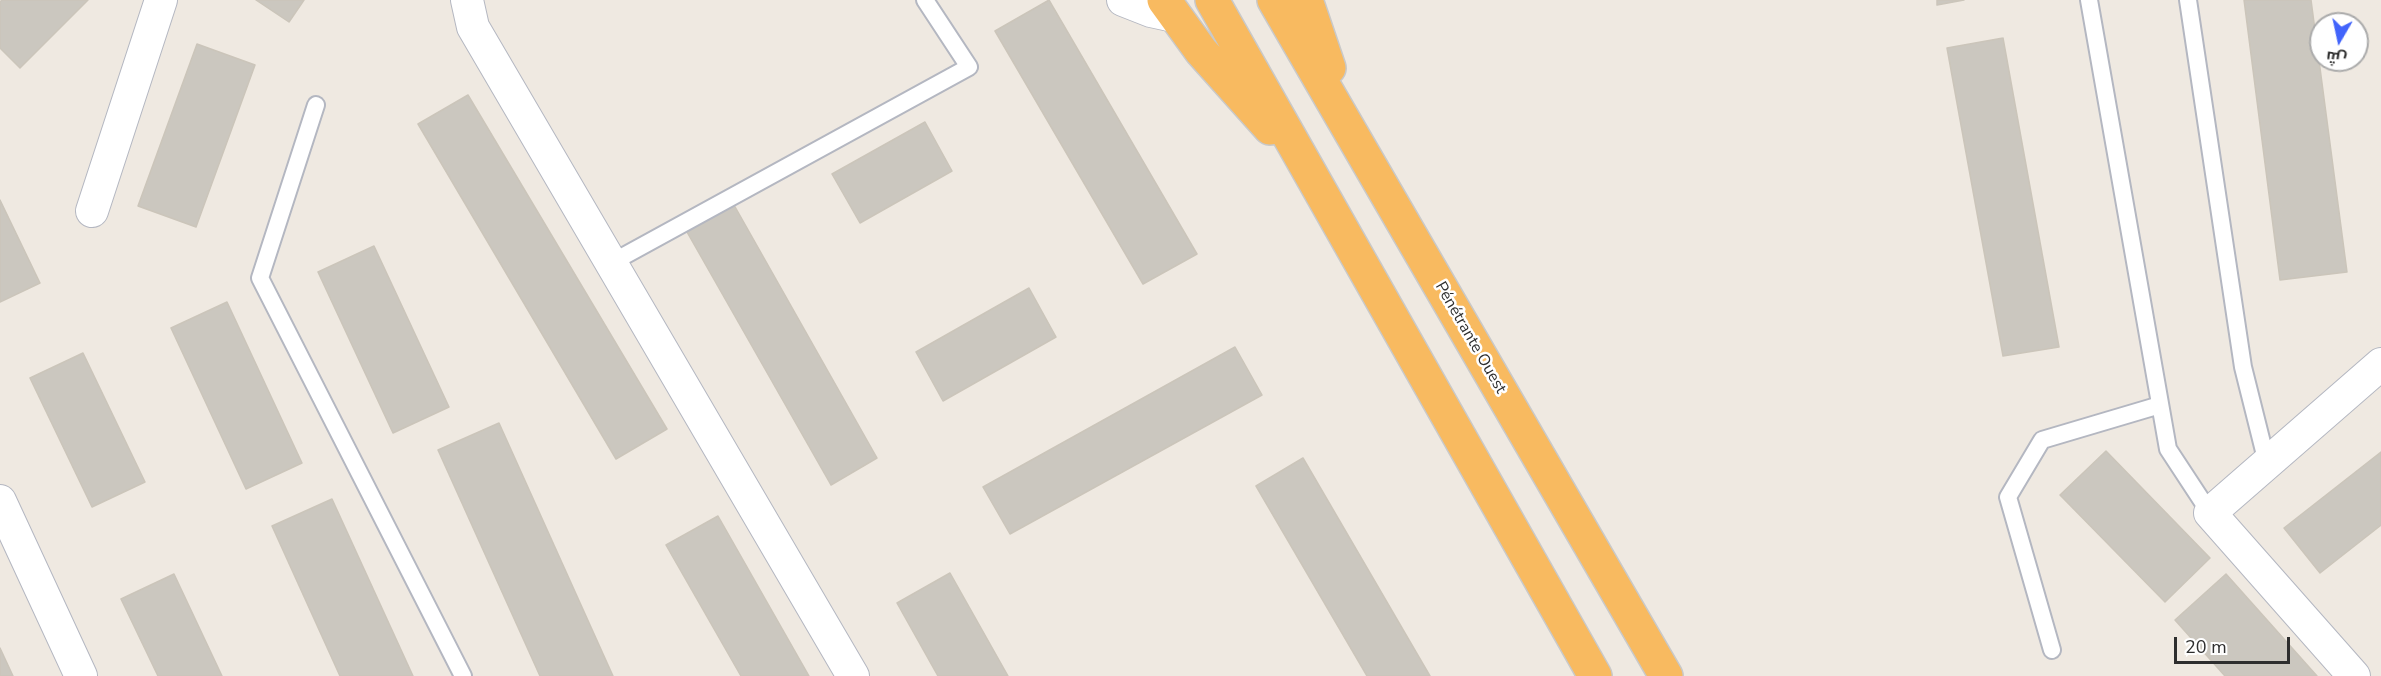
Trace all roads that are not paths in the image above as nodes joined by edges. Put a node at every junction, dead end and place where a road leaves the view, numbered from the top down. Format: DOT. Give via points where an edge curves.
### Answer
graph roads {
  1 [pos="161,0"];
  2 [pos="467,0"];
  3 [pos="925,0"];
  4 [pos="1123,0"];
  5 [pos="1212,0"];
  6 [pos="1274,0"];
  7 [pos="1306,0"];
  8 [pos="2089,0"];
  9 [pos="2188,0"];
  10 [pos="1169,8"];
  11 [pos="315,105"];
  12 [pos="1340,114"];
  13 [pos="1304,163"];
  14 [pos="92,211"];
  15 [pos="611,263"];
  16 [pos="2381,364"];
  17 [pos="2160,405"];
  18 [pos="2267,463"];
  19 [pos="0,501"];
  20 [pos="2210,513"];
  21 [pos="2052,650"];
  22 [pos="81,676"];
  23 [pos="463,676"];
  24 [pos="853,676"];
  25 [pos="1595,676"];
  26 [pos="1666,676"];
  27 [pos="2354,676"];
  1 -- 14 [label="street"];
  2 -- 15 [label="street" via="473,27"];
  3 -- 15 [label="lane" via="969,67"];
  4 -- 10 [label="street" via="1151,12"];
  5 -- 13 [label="highway"];
  6 -- 12 [label="highway, Pénétrante Ouest"];
  7 -- 12 [label="highway"];
  8 -- 17 [label="lane"];
  9 -- 18 [label="lane" via="2243,367"];
  10 -- 13 [label="highway" via="1234,90"];
  11 -- 23 [label="lane" via="260,278"];
  12 -- 26 [label="highway, Pénétrante Ouest"];
  13 -- 25 [label="highway"];
  15 -- 24 [label="street"];
  16 -- 18 [label="street"];
  17 -- 20 [label="lane" via="2168,449"];
  17 -- 21 [label="lane" via="2042,440 2008,497"];
  18 -- 20 [label="street"];
  19 -- 22 [label="street"];
  20 -- 27 [label="street"];
}
